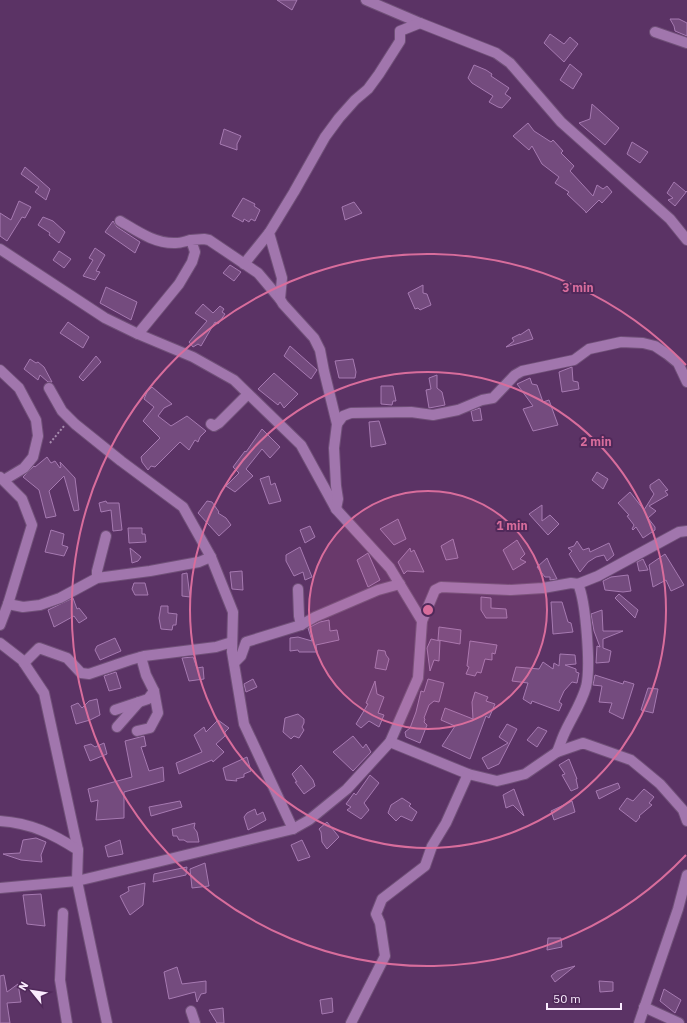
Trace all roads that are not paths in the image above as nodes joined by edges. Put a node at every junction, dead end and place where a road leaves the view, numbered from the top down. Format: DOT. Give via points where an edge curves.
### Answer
graph roads {
  1 [pos="366,0"];
  2 [pos="420,23"];
  3 [pos="655,32"];
  4 [pos="687,43"];
  5 [pos="120,221"];
  6 [pos="269,233"];
  7 [pos="191,240"];
  8 [pos="687,240"];
  9 [pos="0,249"];
  10 [pos="244,264"];
  11 [pos="280,299"];
  12 [pos="138,334"];
  13 [pos="0,370"];
  14 [pos="687,382"];
  15 [pos="49,388"];
  16 [pos="248,394"];
  17 [pos="211,424"];
  18 [pos="337,424"];
  19 [pos="2,478"];
  20 [pos="336,509"];
  21 [pos="687,531"];
  22 [pos="106,536"];
  23 [pos="211,557"];
  24 [pos="97,578"];
  25 [pos="400,584"];
  26 [pos="578,584"];
  27 [pos="298,589"];
  28 [pos="8,604"];
  29 [pos="422,621"];
  30 [pos="0,625"];
  31 [pos="301,625"];
  32 [pos="232,642"];
  33 [pos="0,643"];
  34 [pos="141,657"];
  35 [pos="24,663"];
  36 [pos="234,663"];
  37 [pos="154,691"];
  38 [pos="139,702"];
  39 [pos="115,710"];
  40 [pos="117,727"];
  41 [pos="137,731"];
  42 [pos="390,742"];
  43 [pos="557,752"];
  44 [pos="468,774"];
  45 [pos="0,821"];
  46 [pos="687,821"];
  47 [pos="293,829"];
  48 [pos="78,850"];
  49 [pos="687,875"];
  50 [pos="77,881"];
  51 [pos="0,888"];
  52 [pos="682,910"];
  53 [pos="63,913"];
  54 [pos="644,1007"];
  55 [pos="191,1011"];
  56 [pos="67,1023"];
  57 [pos="107,1023"];
  58 [pos="195,1023"];
  59 [pos="350,1023"];
  60 [pos="639,1023"];
  61 [pos="679,1023"];
  1 -- 2 [label="street"];
  2 -- 6 [label="street" via="400,31 400,41 379,74 325,137"];
  2 -- 8 [label="street" via="496,53 510,63 561,122 670,219"];
  3 -- 4 [label="street"];
  5 -- 7 [label="street" via="157,241 174,243"];
  6 -- 10 [label="street"];
  6 -- 11 [label="street" via="282,278"];
  7 -- 10 [label="street" via="208,240"];
  7 -- 12 [label="street" via="194,252 192,262 175,289"];
  9 -- 12 [label="street" via="106,318"];
  10 -- 11 [label="street" via="258,273"];
  11 -- 18 [label="street" via="314,338 320,350"];
  12 -- 16 [label="street" via="192,357 234,380"];
  13 -- 19 [label="street" via="19,388 36,420 38,436 33,457 24,468"];
  14 -- 18 [label="street" via="678,363 655,346 620,342 589,349 574,360 522,371 493,398 458,410 433,415 411,412 351,413 343,416"];
  15 -- 23 [label="street" via="62,412 121,461 184,507"];
  16 -- 17 [label="street" via="219,423 214,426"];
  16 -- 20 [label="street" via="301,445"];
  18 -- 20 [label="street" via="334,448 338,499"];
  19 -- 28 [label="street" via="22,499 32,525"];
  20 -- 25 [label="street" via="390,568"];
  21 -- 26 [label="street" via="679,532 598,576"];
  22 -- 24 [label="street"];
  23 -- 24 [label="street" via="199,562"];
  23 -- 32 [label="street" via="233,612"];
  24 -- 28 [label="street" via="60,598 40,605 23,607"];
  25 -- 29 [label="street"];
  25 -- 31 [label="street" via="378,590"];
  26 -- 29 [label="street" via="511,590 441,587 435,590"];
  26 -- 43 [label="street" via="585,616 588,662 586,686"];
  27 -- 31 [label="street"];
  28 -- 30 [label="street"];
  29 -- 42 [label="street" via="418,678"];
  31 -- 36 [label="street" via="246,642 241,656"];
  32 -- 34 [label="street" via="216,647"];
  32 -- 36 [label="street"];
  33 -- 35 [label="street"];
  34 -- 35 [label="street" via="89,674 81,673 67,658 39,648"];
  34 -- 37 [label="street"];
  35 -- 48 [label="street" via="44,693"];
  36 -- 47 [label="street" via="244,724"];
  37 -- 38 [label="street" via="148,699"];
  37 -- 41 [label="street" via="158,714 150,728"];
  38 -- 39 [label="street"];
  38 -- 40 [label="street"];
  42 -- 44 [label="street"];
  42 -- 47 [label="street" via="347,789 309,820"];
  43 -- 44 [label="street" via="524,774 497,781"];
  43 -- 46 [label="street" via="582,743 631,760 660,784 683,810"];
  44 -- 59 [label="street" via="446,823 432,846 425,866 382,899 376,914 380,923 385,956"];
  45 -- 48 [label="street" via="35,827"];
  47 -- 50 [label="street"];
  48 -- 50 [label="street"];
  49 -- 52 [label="street"];
  50 -- 51 [label="street"];
  50 -- 57 [label="street"];
  52 -- 54 [label="street"];
  53 -- 56 [label="street" via="60,980"];
  54 -- 60 [label="street"];
  54 -- 61 [label="street"];
  55 -- 58 [label="street"];
}
